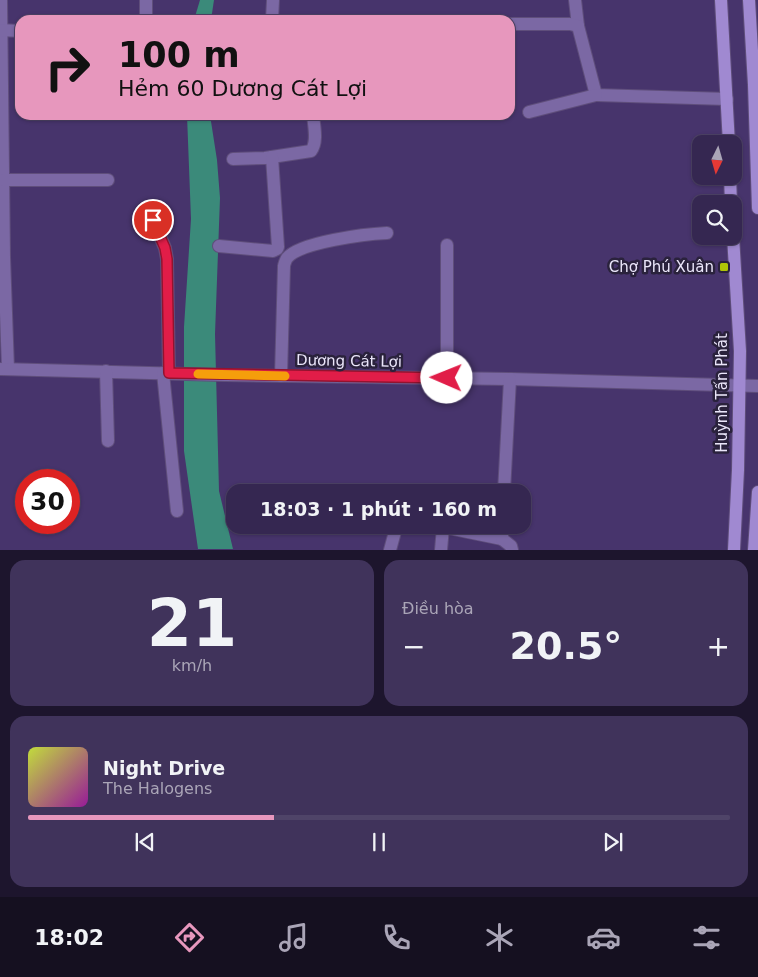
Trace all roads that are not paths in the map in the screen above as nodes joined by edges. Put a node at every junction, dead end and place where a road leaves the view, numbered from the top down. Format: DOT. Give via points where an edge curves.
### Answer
graph roads {
  1 [pos="1,0"];
  2 [pos="146,0"];
  3 [pos="273,0"];
  4 [pos="575,0"];
  5 [pos="721,0"];
  6 [pos="749,0"];
  7 [pos="146,15"];
  8 [pos="272,15"];
  9 [pos="515,24"];
  10 [pos="578,26"];
  11 [pos="0,30"];
  12 [pos="15,31"];
  13 [pos="596,95"];
  14 [pos="727,99"];
  15 [pos="529,112"];
  16 [pos="313,120"];
  17 [pos="729,135"];
  18 [pos="272,157"];
  19 [pos="233,159"];
  20 [pos="3,180"];
  21 [pos="108,180"];
  22 [pos="758,208"];
  23 [pos="153,220"];
  24 [pos="387,233"];
  25 [pos="447,245"];
  26 [pos="734,245"];
  27 [pos="220,246"];
  28 [pos="2,257"];
  29 [pos="4,369"];
  30 [pos="106,371"];
  31 [pos="170,373"];
  32 [pos="281,376"];
  33 [pos="447,378"];
  34 [pos="510,379"];
  35 [pos="740,386"];
  36 [pos="758,386"];
  37 [pos="108,441"];
  38 [pos="504,484"];
  39 [pos="758,492"];
  40 [pos="177,511"];
  41 [pos="394,534"];
  42 [pos="439,534"];
  43 [pos="477,534"];
  44 [pos="502,534"];
  45 [pos="502,539"];
  46 [pos="390,550"];
  47 [pos="441,550"];
  48 [pos="512,550"];
  49 [pos="734,550"];
  50 [pos="754,550"];
  1 -- 11 [label="street"];
  2 -- 7 [label="street"];
  3 -- 8 [label="street"];
  4 -- 10 [label="street"];
  5 -- 14 [label="main road"];
  6 -- 22 [label="main road"];
  9 -- 10 [label="street"];
  10 -- 13 [label="street"];
  11 -- 12 [label="street"];
  11 -- 20 [label="street"];
  13 -- 14 [label="street"];
  13 -- 15 [label="street"];
  14 -- 17 [label="main road"];
  16 -- 18 [label="street" via="315,139 311,151"];
  18 -- 19 [label="street"];
  18 -- 27 [label="street" via="277,249"];
  20 -- 21 [label="street"];
  20 -- 28 [label="street"];
  23 -- 31 [label="street" via="167,259"];
  24 -- 32 [label="street" via="304,248 287,259 284,266"];
  25 -- 33 [label="street"];
  26 -- 35 [label="main road, Huỳnh Tấn Phát"];
  28 -- 29 [label="street"];
  29 -- 30 [label="street, Dương Cát Lợi"];
  30 -- 31 [label="street, Dương Cát Lợi"];
  30 -- 37 [label="street"];
  31 -- 32 [label="street, Dương Cát Lợi"];
  31 -- 40 [label="street"];
  32 -- 33 [label="street, Dương Cát Lợi"];
  33 -- 34 [label="street, Dương Cát Lợi"];
  34 -- 35 [label="street, Dương Cát Lợi"];
  34 -- 38 [label="street"];
  35 -- 36 [label="street, Dương Cát Lợi"];
  35 -- 49 [label="main road, Huỳnh Tấn Phát"];
  39 -- 50 [label="main road"];
  41 -- 46 [label="street"];
  42 -- 47 [label="street"];
  43 -- 45 [label="street"];
  44 -- 45 [label="street"];
  45 -- 48 [label="street"];
}
